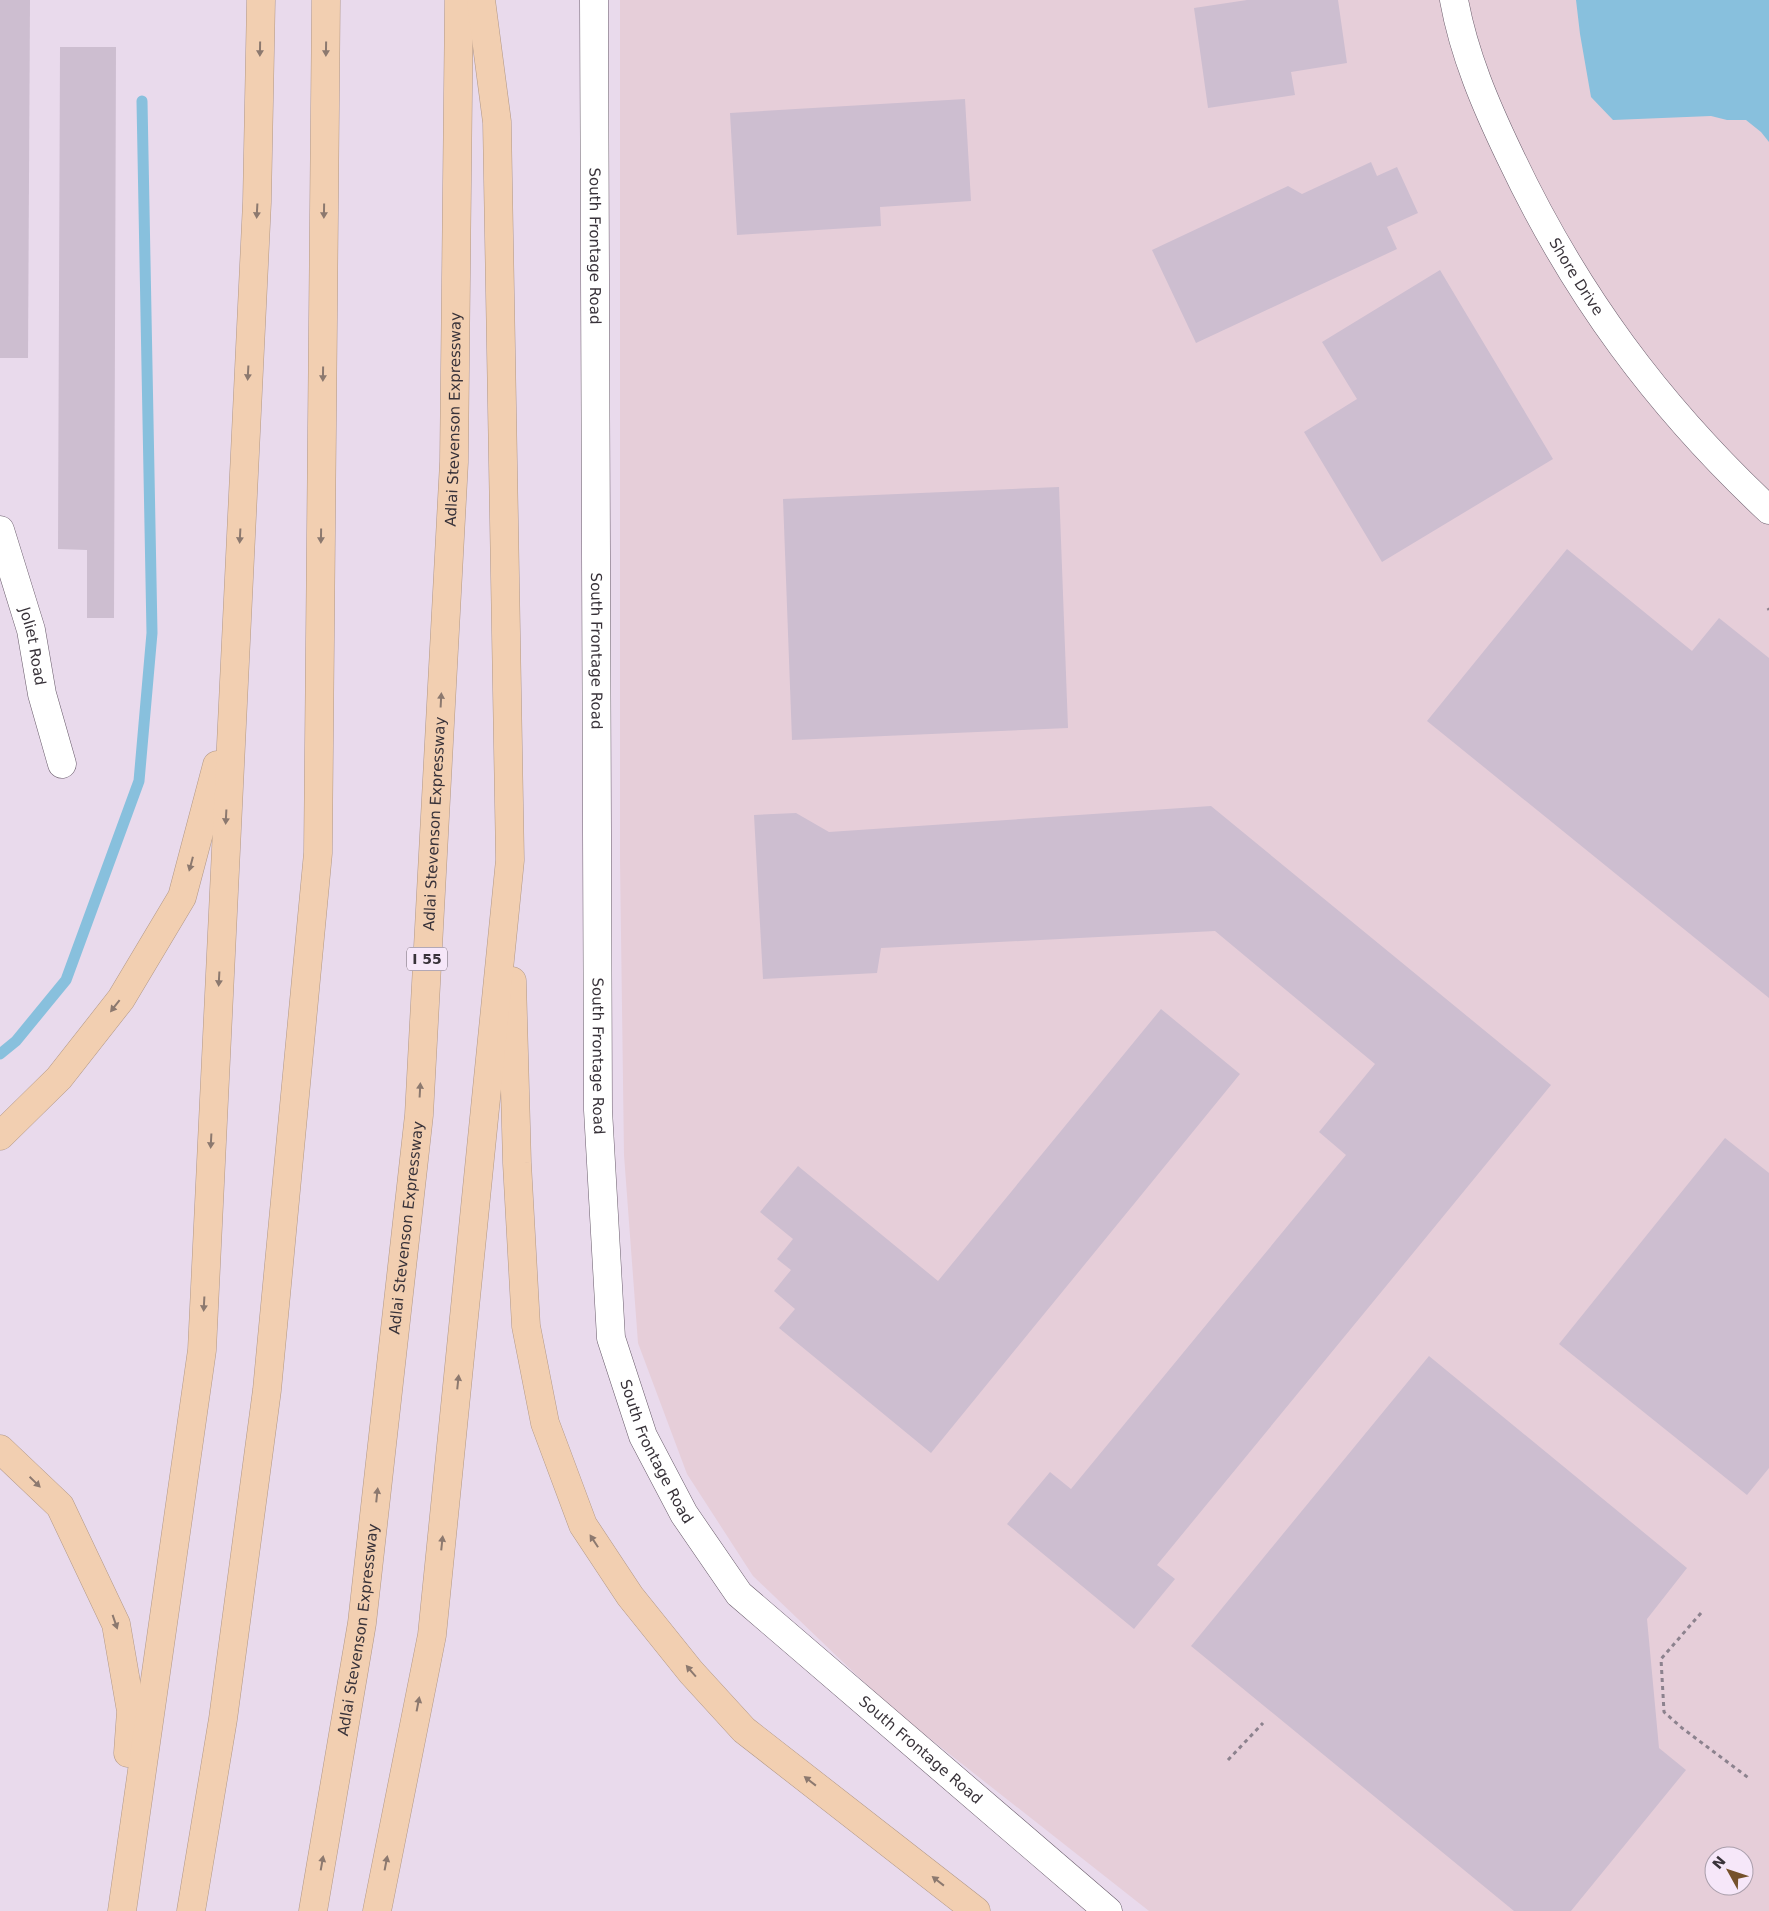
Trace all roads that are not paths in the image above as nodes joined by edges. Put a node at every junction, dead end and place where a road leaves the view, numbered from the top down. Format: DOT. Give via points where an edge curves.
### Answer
graph roads {
  1 [pos="261,0"];
  2 [pos="326,0"];
  3 [pos="459,0"];
  4 [pos="481,0"];
  5 [pos="594,0"];
  6 [pos="1454,0"];
  7 [pos="1769,510"];
  8 [pos="0,530"];
  9 [pos="231,716"];
  10 [pos="62,764"];
  11 [pos="510,860"];
  12 [pos="0,1136"];
  13 [pos="0,1449"];
  14 [pos="118,1911"];
  15 [pos="122,1911"];
  16 [pos="191,1911"];
  17 [pos="313,1911"];
  18 [pos="376,1911"];
  19 [pos="976,1911"];
  20 [pos="1108,1911"];
  1 -- 9 [label="highway, one-way" via="257,202"];
  2 -- 16 [label="highway, one-way" via="318,853 267,1390 223,1719"];
  17 -- 3 [label="highway, Adlai Stevenson Expressway / I 55, one-way" via="362,1623 419,1115 454,462"];
  4 -- 11 [label="highway" via="497,122"];
  5 -- 20 [label="street, South Frontage Road" via="597,1100 611,1338 643,1436 684,1514 739,1594"];
  6 -- 7 [label="street, Shore Drive" via="1463,40 1484,102 1534,208 1567,266 1619,343 1670,408 1725,469"];
  8 -- 10 [label="street, Joliet Road" via="31,630 42,694"];
  9 -- 12 [label="highway, one-way" via="182,897 121,999 59,1078"];
  9 -- 15 [label="highway, one-way" via="202,1350"];
  18 -- 11 [label="highway, one-way" via="432,1635"];
  19 -- 11 [label="highway, one-way" via="744,1730 691,1672 630,1596 583,1525 545,1423 526,1326 517,1163"];
  13 -- 14 [label="highway, one-way" via="60,1506 116,1624 131,1711"];
}
